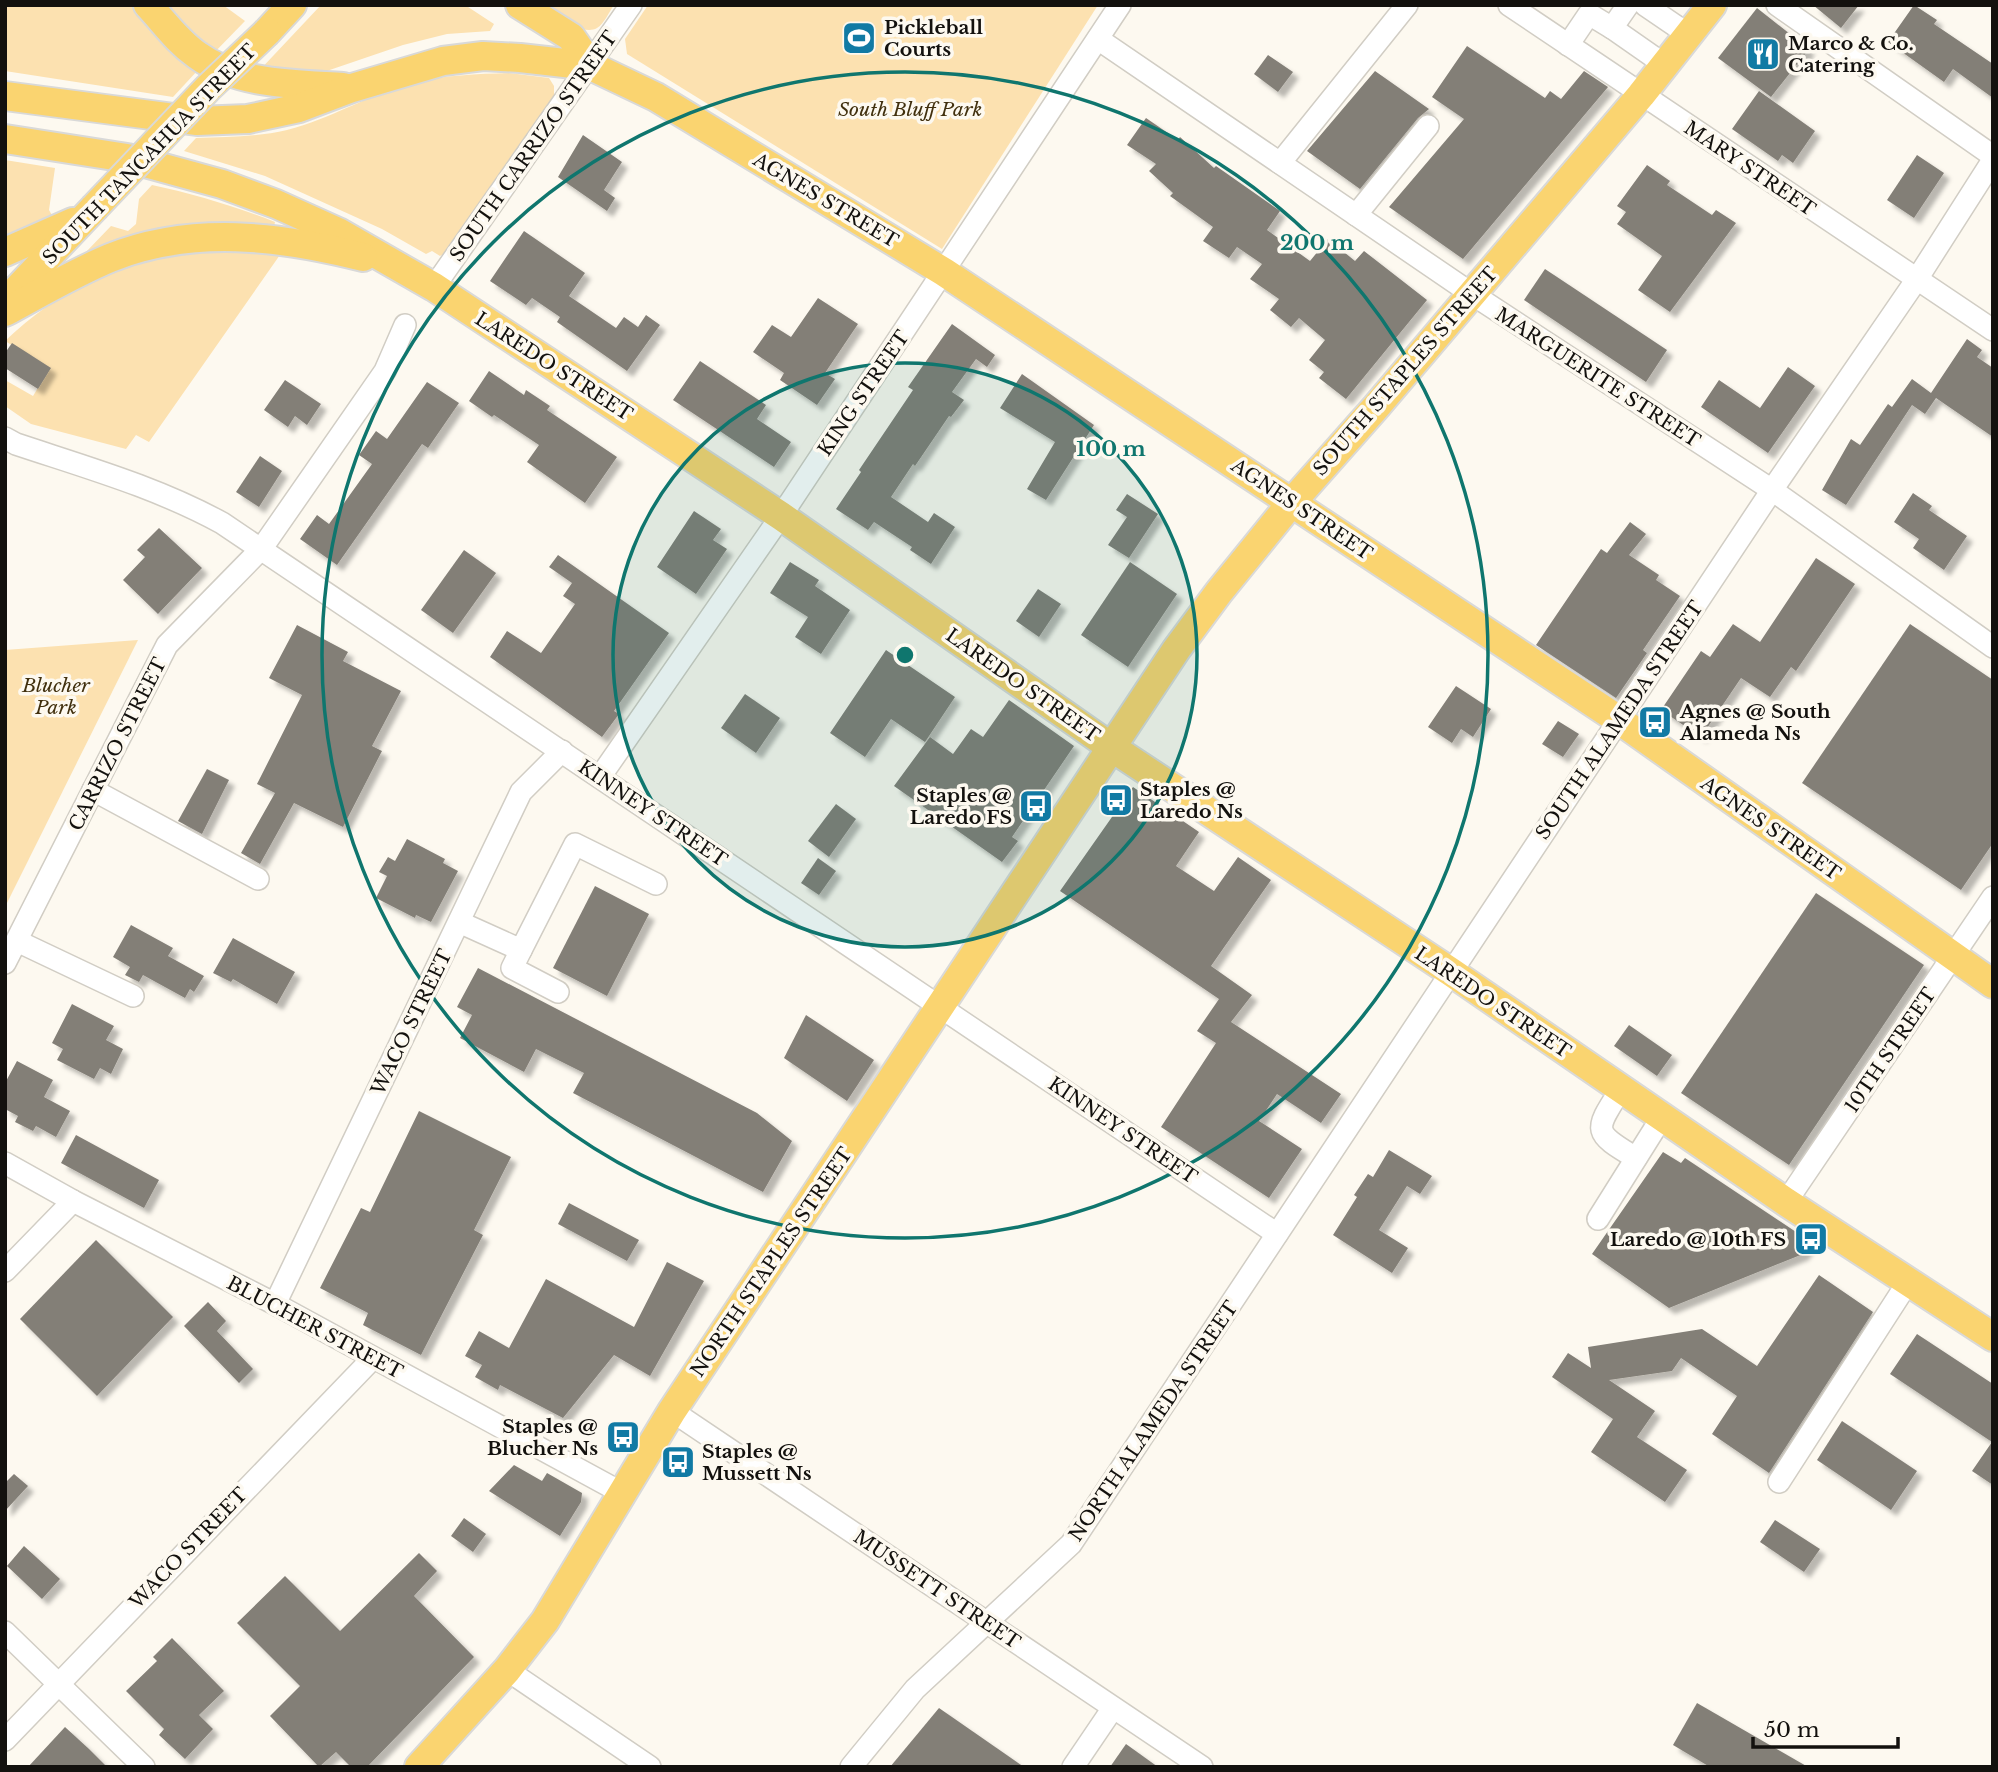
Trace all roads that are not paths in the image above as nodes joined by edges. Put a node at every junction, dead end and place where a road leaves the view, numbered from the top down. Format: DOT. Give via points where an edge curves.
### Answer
graph roads {
  1 [pos="148,5"];
  2 [pos="292,5"];
  3 [pos="520,5"];
  4 [pos="631,5"];
  5 [pos="1120,5"];
  6 [pos="1407,5"];
  7 [pos="1509,5"];
  8 [pos="1628,5"];
  9 [pos="1645,5"];
  10 [pos="1712,5"];
  11 [pos="1777,5"];
  12 [pos="1612,28"];
  13 [pos="1689,35"];
  14 [pos="1098,38"];
  15 [pos="1568,46"];
  16 [pos="1664,65"];
  17 [pos="591,66"];
  18 [pos="352,88"];
  19 [pos="1641,95"];
  20 [pos="5,96"];
  21 [pos="1428,126"];
  22 [pos="5,139"];
  23 [pos="1993,158"];
  24 [pos="1280,163"];
  25 [pos="89,213"];
  26 [pos="1356,215"];
  27 [pos="5,252"];
  28 [pos="396,265"];
  29 [pos="944,272"];
  30 [pos="1917,279"];
  31 [pos="434,287"];
  32 [pos="1472,294"];
  33 [pos="5,302"];
  34 [pos="5,312"];
  35 [pos="405,325"];
  36 [pos="1993,330"];
  37 [pos="11,441"];
  38 [pos="1772,490"];
  39 [pos="1292,502"];
  40 [pos="781,516"];
  41 [pos="262,548"];
  42 [pos="1993,647"];
  43 [pos="1619,719"];
  44 [pos="1111,747"];
  45 [pos="562,751"];
  46 [pos="600,777"];
  47 [pos="93,790"];
  48 [pos="258,879"];
  49 [pos="656,884"];
  50 [pos="1993,897"];
  51 [pos="459,922"];
  52 [pos="17,941"];
  53 [pos="521,950"];
  54 [pos="1953,958"];
  55 [pos="5,963"];
  56 [pos="1451,972"];
  57 [pos="1993,984"];
  58 [pos="558,992"];
  59 [pos="133,996"];
  60 [pos="941,1007"];
  61 [pos="1621,1089"];
  62 [pos="1662,1117"];
  63 [pos="1636,1158"];
  64 [pos="5,1163"];
  65 [pos="73,1201"];
  66 [pos="1786,1202"];
  67 [pos="1598,1219"];
  68 [pos="1277,1234"];
  69 [pos="5,1271"];
  70 [pos="1247,1282"];
  71 [pos="1908,1282"];
  72 [pos="275,1304"];
  73 [pos="1993,1337"];
  74 [pos="373,1358"];
  75 [pos="673,1411"];
  76 [pos="1779,1482"];
  77 [pos="624,1494"];
  78 [pos="986,1622"];
  79 [pos="5,1632"];
  80 [pos="507,1670"];
  81 [pos="57,1683"];
  82 [pos="1113,1707"];
  83 [pos="5,1740"];
  84 [pos="144,1767"];
  85 [pos="419,1767"];
  86 [pos="650,1767"];
  87 [pos="851,1767"];
  88 [pos="1073,1767"];
  89 [pos="1202,1767"];
  1 -- 18 [label="main road" via="199,57 230,72 271,83"];
  2 -- 25 [label="main road, SOUTH TANCAHUA STREET, bridge"];
  3 -- 17 [label="main road" via="571,37"];
  4 -- 17 [label="street, SOUTH CARRIZO STREET"];
  5 -- 14 [label="street, KING STREET"];
  6 -- 24 [label="street"];
  7 -- 15 [label="street, MARY STREET"];
  8 -- 12 [label="street"];
  9 -- 13 [label="street"];
  10 -- 13 [label="main road, SOUTH STAPLES STREET"];
  11 -- 23 [label="street"];
  12 -- 15 [label="street" via="1589,14"];
  12 -- 16 [label="street"];
  13 -- 16 [label="main road, SOUTH STAPLES STREET"];
  14 -- 24 [label="street, MARGUERITE STREET"];
  14 -- 29 [label="street, KING STREET"];
  15 -- 19 [label="street, MARY STREET"];
  16 -- 19 [label="main road, SOUTH STAPLES STREET"];
  17 -- 18 [label="main road" via="483,56 443,61"];
  17 -- 29 [label="main road, AGNES STREET" via="656,97"];
  17 -- 31 [label="street, SOUTH CARRIZO STREET"];
  18 -- 20 [label="main road" via="299,108 248,119 197,121"];
  19 -- 30 [label="street, MARY STREET"];
  19 -- 32 [label="main road, SOUTH STAPLES STREET"];
  21 -- 26 [label="street"];
  22 -- 28 [label="main road, LAREDO STREET" via="127,158 222,184 338,232"];
  23 -- 30 [label="street, SOUTH ALAMEDA STREET"];
  24 -- 26 [label="street, MARGUERITE STREET"];
  25 -- 27 [label="main road"];
  25 -- 33 [label="main road, SOUTH TANCAHUA STREET"];
  26 -- 32 [label="street, MARGUERITE STREET"];
  28 -- 31 [label="main road, LAREDO STREET"];
  28 -- 34 [label="main road" via="282,240 206,237 158,244 112,258"];
  29 -- 39 [label="main road, AGNES STREET"];
  29 -- 40 [label="street, KING STREET"];
  30 -- 36 [label="street, MARY STREET"];
  30 -- 38 [label="street, SOUTH ALAMEDA STREET"];
  31 -- 40 [label="main road, LAREDO STREET"];
  32 -- 38 [label="street, MARGUERITE STREET"];
  32 -- 39 [label="main road, SOUTH STAPLES STREET"];
  35 -- 41 [label="street" via="385,371"];
  37 -- 41 [label="street, KINNEY STREET" via="142,485 191,506"];
  38 -- 42 [label="street, MARGUERITE STREET"];
  38 -- 43 [label="street, SOUTH ALAMEDA STREET"];
  39 -- 43 [label="main road, AGNES STREET"];
  39 -- 44 [label="main road, SOUTH STAPLES STREET" via="1176,650"];
  40 -- 44 [label="main road, LAREDO STREET"];
  40 -- 46 [label="street, KING STREET"];
  41 -- 45 [label="street, KINNEY STREET"];
  41 -- 47 [label="street, CARRIZO STREET" via="167,645"];
  43 -- 54 [label="main road, AGNES STREET"];
  43 -- 56 [label="street, SOUTH ALAMEDA STREET"];
  44 -- 56 [label="main road, LAREDO STREET"];
  44 -- 60 [label="main road, NORTH STAPLES STREET"];
  45 -- 46 [label="street, KINNEY STREET"];
  45 -- 51 [label="street, WACO STREET" via="522,792"];
  46 -- 60 [label="street, KINNEY STREET"];
  47 -- 48 [label="street"];
  47 -- 52 [label="street, CARRIZO STREET"];
  49 -- 53 [label="street" via="575,844"];
  50 -- 54 [label="street, 10TH STREET"];
  51 -- 53 [label="street"];
  51 -- 72 [label="street, WACO STREET"];
  52 -- 55 [label="street, CARRIZO STREET"];
  52 -- 59 [label="street"];
  53 -- 58 [label="street" via="512,968"];
  54 -- 57 [label="main road, AGNES STREET"];
  54 -- 66 [label="street, 10TH STREET"];
  56 -- 61 [label="main road, LAREDO STREET"];
  56 -- 68 [label="street, SOUTH ALAMEDA STREET"];
  60 -- 68 [label="street, KINNEY STREET"];
  60 -- 75 [label="main road, NORTH STAPLES STREET"];
  61 -- 62 [label="main road, LAREDO STREET"];
  61 -- 63 [label="street" via="1601,1124 1601,1133"];
  62 -- 63 [label="street"];
  62 -- 66 [label="main road, LAREDO STREET"];
  63 -- 67 [label="street"];
  64 -- 65 [label="street, BLUCHER STREET"];
  65 -- 69 [label="street"];
  65 -- 72 [label="street, BLUCHER STREET"];
  66 -- 71 [label="main road, LAREDO STREET"];
  68 -- 70 [label="street, SOUTH ALAMEDA STREET"];
  70 -- 78 [label="street, NORTH ALAMEDA STREET" via="1071,1544"];
  71 -- 73 [label="main road, LAREDO STREET"];
  71 -- 76 [label="street"];
  72 -- 74 [label="street, BLUCHER STREET"];
  74 -- 77 [label="street, BLUCHER STREET"];
  74 -- 81 [label="street, WACO STREET"];
  75 -- 77 [label="main road, NORTH STAPLES STREET"];
  75 -- 78 [label="street, MUSSETT STREET"];
  77 -- 80 [label="main road, NORTH STAPLES STREET" via="545,1621"];
  78 -- 82 [label="street, MUSSETT STREET"];
  78 -- 87 [label="street, NORTH ALAMEDA STREET" via="915,1689"];
  79 -- 81 [label="street"];
  80 -- 85 [label="main road, NORTH STAPLES STREET"];
  80 -- 86 [label="street"];
  81 -- 83 [label="street, WACO STREET"];
  81 -- 84 [label="street"];
  82 -- 88 [label="street"];
  82 -- 89 [label="street, MUSSETT STREET"];
}
